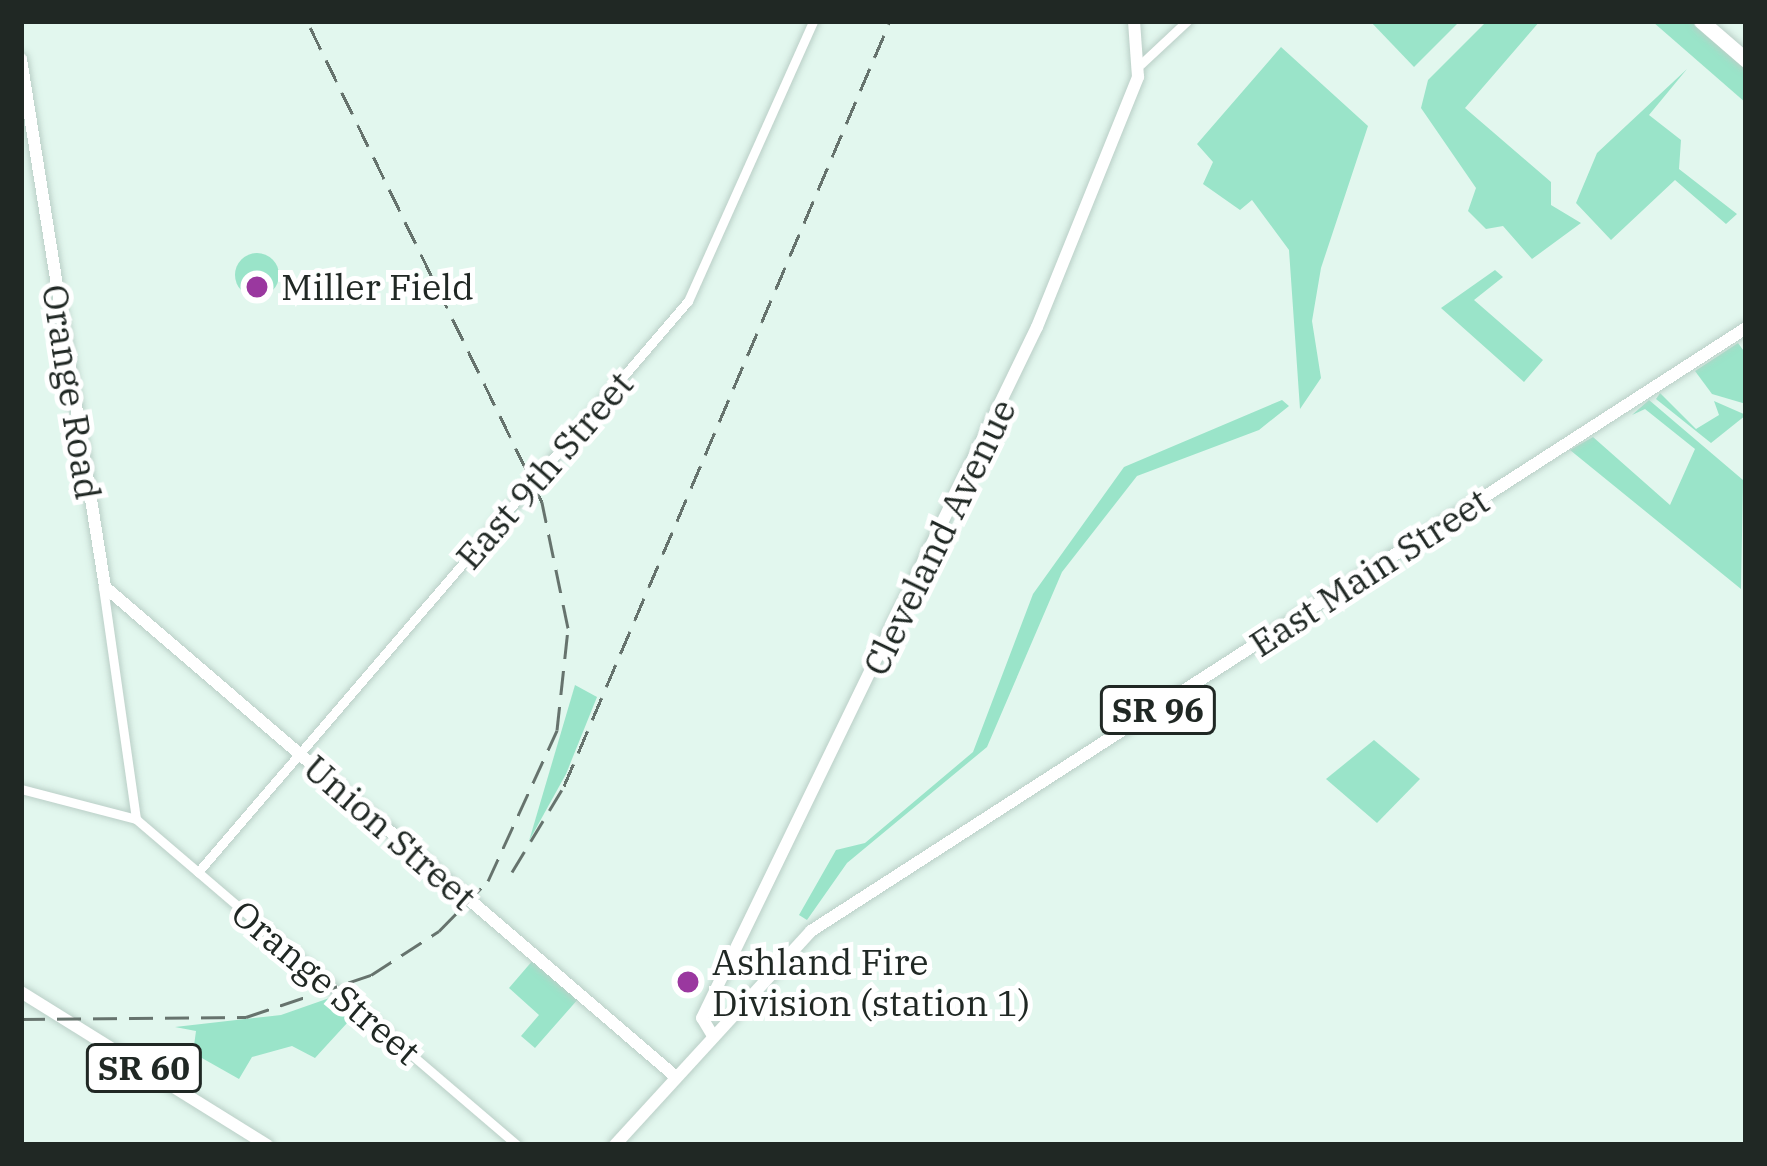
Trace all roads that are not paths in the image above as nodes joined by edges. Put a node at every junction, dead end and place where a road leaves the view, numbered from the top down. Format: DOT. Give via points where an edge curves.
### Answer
graph roads {
  1 [pos="813,21"];
  2 [pos="1133,21"];
  3 [pos="1187,21"];
  4 [pos="1701,21"];
  5 [pos="21,59"];
  6 [pos="1746,60"];
  7 [pos="1141,64"];
  8 [pos="1746,328"];
  9 [pos="104,584"];
  10 [pos="300,755"];
  11 [pos="21,789"];
  12 [pos="136,819"];
  13 [pos="199,872"];
  14 [pos="21,992"];
  15 [pos="713,1036"];
  16 [pos="676,1077"];
  17 [pos="267,1145"];
  18 [pos="517,1145"];
  19 [pos="615,1145"];
  1 -- 10 [label="street, East 9th Street" via="782,71 700,285"];
  2 -- 7 [label="main road"];
  3 -- 7 [label="street"];
  4 -- 6 [label="highway"];
  5 -- 9 [label="main road, Orange Road"];
  7 -- 15 [label="main road, Cleveland Avenue" via="1008,393 702,1018"];
  8 -- 15 [label="main road, East Main Street / SR 96" via="819,926"];
  9 -- 10 [label="main road, Union Street"];
  9 -- 12 [label="street, Orange Road"];
  10 -- 13 [label="street, East 9th Street"];
  10 -- 16 [label="main road, Union Street"];
  11 -- 12 [label="street"];
  12 -- 13 [label="street, Orange Street"];
  13 -- 18 [label="street, Orange Street"];
  14 -- 17 [label="main road, SR 60"];
  15 -- 16 [label="main road, East Main Street / SR 96"];
  16 -- 19 [label="main road, East Main Street / SR 96"];
}
